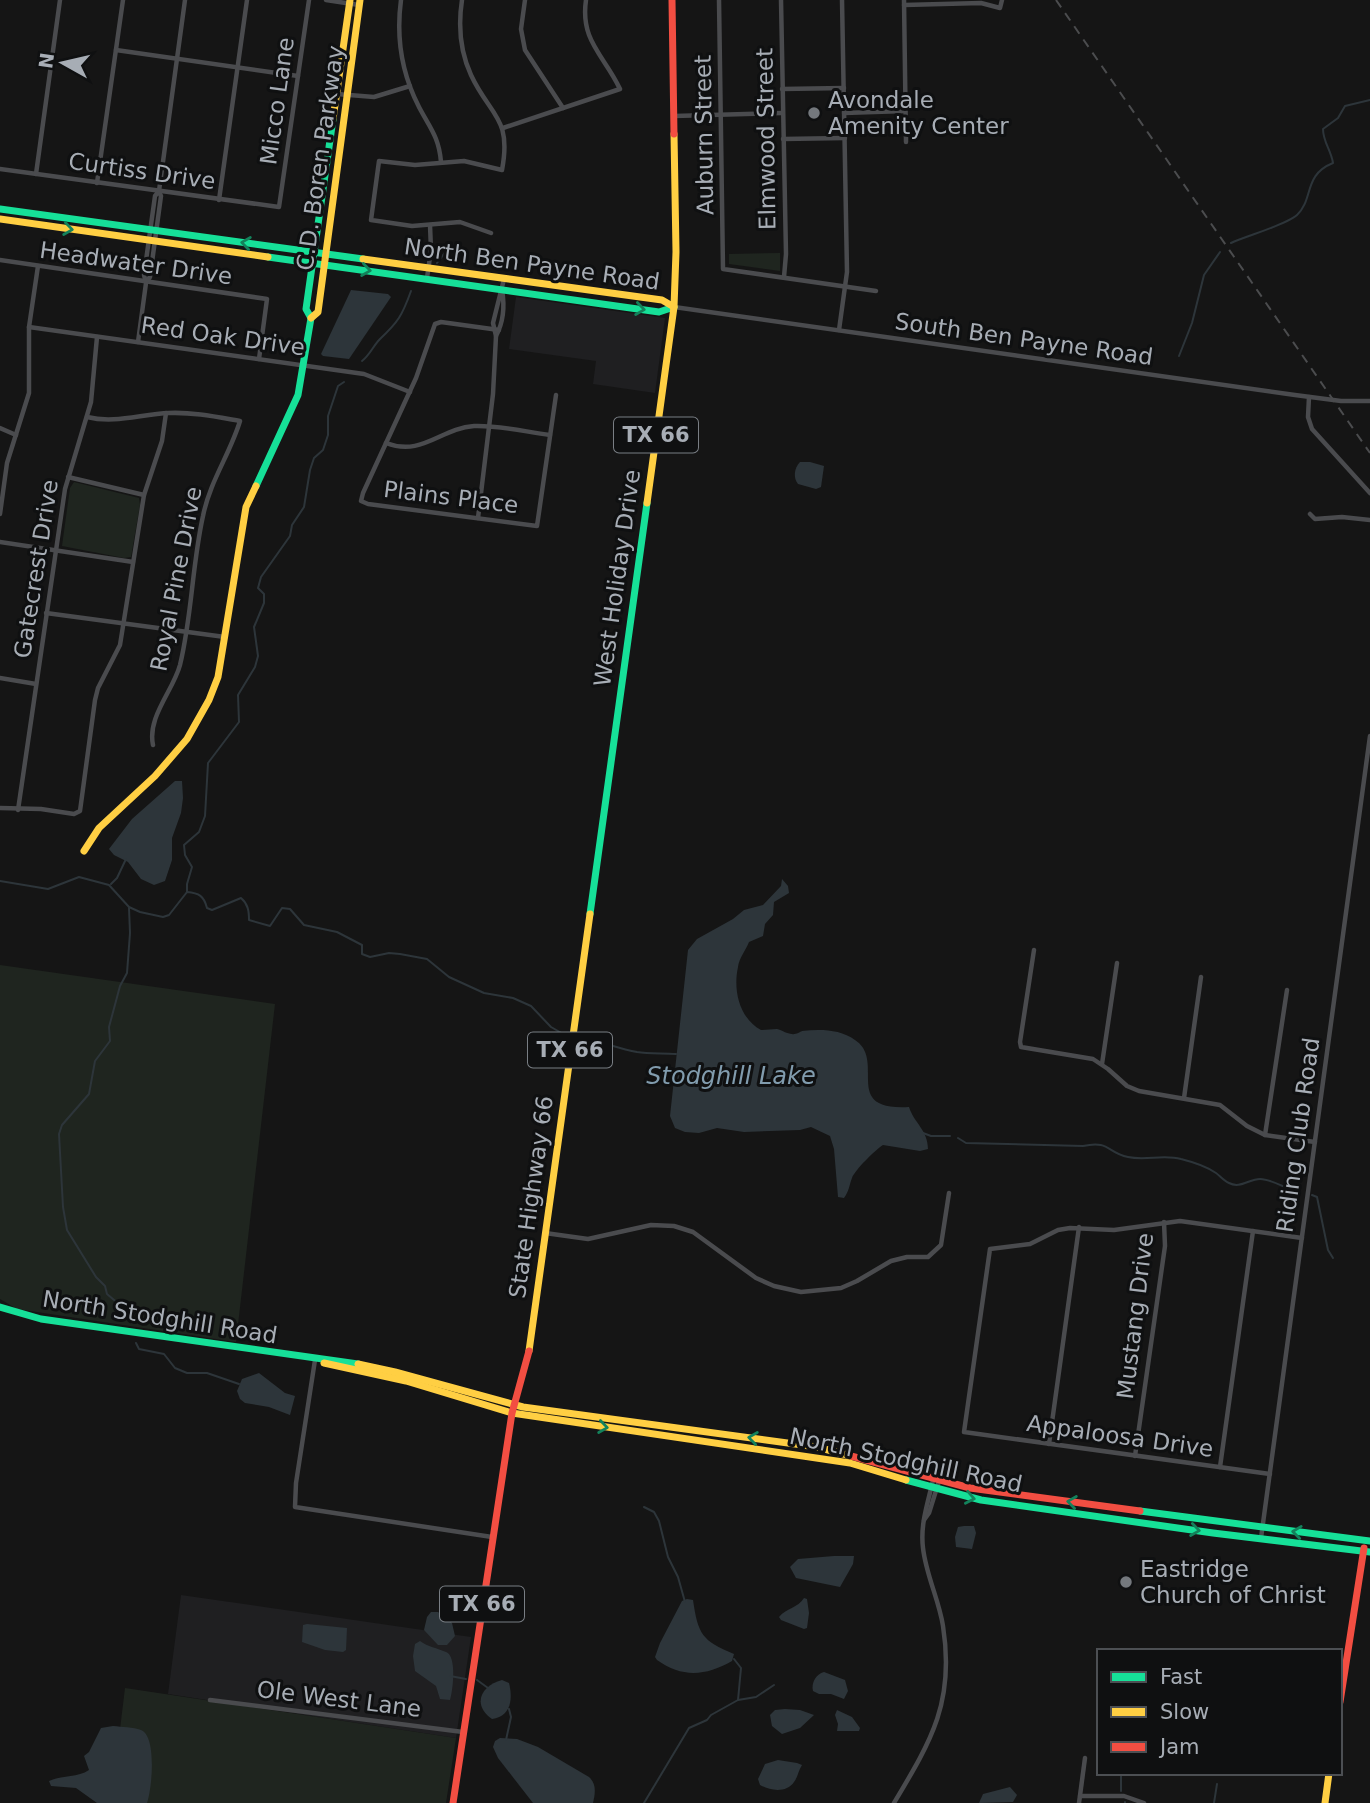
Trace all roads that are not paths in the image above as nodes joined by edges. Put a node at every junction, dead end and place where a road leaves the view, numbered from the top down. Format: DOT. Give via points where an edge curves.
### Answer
graph roads {
  1 [pos="60,0"];
  2 [pos="123,0"];
  3 [pos="184,0"];
  4 [pos="247,0"];
  5 [pos="309,0"];
  6 [pos="326,0"];
  7 [pos="401,0"];
  8 [pos="462,0"];
  9 [pos="525,0"];
  10 [pos="586,0"];
  11 [pos="673,0"];
  12 [pos="719,0"];
  13 [pos="780,0"];
  14 [pos="842,0"];
  15 [pos="1002,0"];
  16 [pos="349,2"];
  17 [pos="904,2"];
  18 [pos="360,3"];
  19 [pos="116,50"];
  20 [pos="177,58"];
  21 [pos="238,67"];
  22 [pos="299,76"];
  23 [pos="410,86"];
  24 [pos="844,88"];
  25 [pos="782,89"];
  26 [pos="336,94"];
  27 [pos="348,95"];
  28 [pos="563,108"];
  29 [pos="905,111"];
  30 [pos="782,113"];
  31 [pos="844,113"];
  32 [pos="720,115"];
  33 [pos="674,116"];
  34 [pos="503,128"];
  35 [pos="845,138"];
  36 [pos="783,139"];
  37 [pos="906,142"];
  38 [pos="441,162"];
  39 [pos="0,169"];
  40 [pos="36,174"];
  41 [pos="97,183"];
  42 [pos="159,191"];
  43 [pos="219,200"];
  44 [pos="279,206"];
  45 [pos="0,209"];
  46 [pos="0,219"];
  47 [pos="430,225"];
  48 [pos="153,230"];
  49 [pos="491,233"];
  50 [pos="152,240"];
  51 [pos="313,252"];
  52 [pos="326,254"];
  53 [pos="0,260"];
  54 [pos="312,262"];
  55 [pos="324,264"];
  56 [pos="38,266"];
  57 [pos="429,269"];
  58 [pos="784,277"];
  59 [pos="427,278"];
  60 [pos="503,279"];
  61 [pos="146,283"];
  62 [pos="845,286"];
  63 [pos="502,289"];
  64 [pos="876,290"];
  65 [pos="610,293"];
  66 [pos="609,304"];
  67 [pos="674,307"];
  68 [pos="311,318"];
  69 [pos="29,327"];
  70 [pos="839,330"];
  71 [pos="496,332"];
  72 [pos="97,337"];
  73 [pos="138,342"];
  74 [pos="259,359"];
  75 [pos="305,365"];
  76 [pos="410,392"];
  77 [pos="556,395"];
  78 [pos="1309,397"];
  79 [pos="1370,401"];
  80 [pos="166,413"];
  81 [pos="87,417"];
  82 [pos="0,428"];
  83 [pos="489,428"];
  84 [pos="16,435"];
  85 [pos="550,436"];
  86 [pos="386,443"];
  87 [pos="68,477"];
  88 [pos="1370,493"];
  89 [pos="144,495"];
  90 [pos="1,496"];
  91 [pos="0,514"];
  92 [pos="1310,514"];
  93 [pos="478,518"];
  94 [pos="1370,520"];
  95 [pos="0,542"];
  96 [pos="55,550"];
  97 [pos="133,562"];
  98 [pos="46,613"];
  99 [pos="125,622"];
  100 [pos="186,631"];
  101 [pos="225,637"];
  102 [pos="0,678"];
  103 [pos="36,684"];
  104 [pos="1370,736"];
  105 [pos="153,746"];
  106 [pos="0,808"];
  107 [pos="18,810"];
  108 [pos="84,851"];
  109 [pos="595,867"];
  110 [pos="1034,950"];
  111 [pos="1118,963"];
  112 [pos="1201,977"];
  113 [pos="1287,990"];
  114 [pos="1102,1064"];
  115 [pos="1184,1098"];
  116 [pos="1265,1135"];
  117 [pos="1315,1142"];
  118 [pos="949,1193"];
  119 [pos="1164,1222"];
  120 [pos="1079,1227"];
  121 [pos="1253,1231"];
  122 [pos="545,1233"];
  123 [pos="1301,1238"];
  124 [pos="0,1307"];
  125 [pos="315,1360"];
  126 [pos="512,1409"];
  127 [pos="1049,1444"];
  128 [pos="1135,1456"];
  129 [pos="1220,1468"];
  130 [pos="1270,1474"];
  131 [pos="936,1481"];
  132 [pos="934,1490"];
  133 [pos="1263,1528"];
  134 [pos="492,1537"];
  135 [pos="1261,1538"];
  136 [pos="1367,1541"];
  137 [pos="1367,1551"];
  138 [pos="1342,1691"];
  139 [pos="210,1700"];
  140 [pos="464,1732"];
  141 [pos="1085,1758"];
  142 [pos="1329,1775"];
  143 [pos="1080,1796"];
  144 [pos="453,1803"];
  145 [pos="894,1803"];
  146 [pos="1079,1803"];
  147 [pos="1144,1803"];
  148 [pos="1325,1803"];
  1 -- 40 [label="street"];
  2 -- 19 [label="street"];
  3 -- 20 [label="street"];
  4 -- 21 [label="street"];
  5 -- 22 [label="street, Micco Lane"];
  6 -- 16 [label="street"];
  7 -- 23 [label="street" via="400,47"];
  8 -- 34 [label="street" via="460,31 465,61"];
  9 -- 28 [label="street" via="523,46"];
  10 -- 28 [label="street" via="584,19 589,37 620,89"];
  11 -- 33 [label="main road, West Holiday Drive / TX 66"];
  12 -- 32 [label="street, Auburn Street"];
  13 -- 25 [label="street, Elmwood Street"];
  14 -- 24 [label="street"];
  15 -- 17 [label="street" via="1000,8 981,3"];
  16 -- 18 [label="street"];
  16 -- 26 [label="main road, C.D. Boren Parkway"];
  17 -- 29 [label="street"];
  18 -- 27 [label="main road, C.D. Boren Parkway"];
  19 -- 20 [label="street"];
  19 -- 41 [label="street"];
  20 -- 21 [label="street"];
  20 -- 42 [label="street"];
  21 -- 22 [label="street"];
  21 -- 43 [label="street"];
  22 -- 44 [label="street, Micco Lane"];
  23 -- 27 [label="street" via="378,97"];
  23 -- 38 [label="street" via="437,139"];
  24 -- 25 [label="street"];
  24 -- 31 [label="street"];
  25 -- 30 [label="street, Elmwood Street"];
  26 -- 27 [label="street"];
  26 -- 51 [label="main road, C.D. Boren Parkway"];
  27 -- 52 [label="main road, C.D. Boren Parkway"];
  28 -- 34 [label="street"];
  29 -- 31 [label="street"];
  29 -- 37 [label="street"];
  30 -- 32 [label="street"];
  30 -- 36 [label="street, Elmwood Street"];
  31 -- 35 [label="street"];
  32 -- 33 [label="street"];
  32 -- 58 [label="street, Auburn Street" via="723,269"];
  33 -- 67 [label="main road, West Holiday Drive / TX 66"];
  34 -- 38 [label="street" via="502,170 464,161"];
  35 -- 36 [label="street"];
  35 -- 62 [label="street"];
  36 -- 58 [label="street, Elmwood Street"];
  38 -- 47 [label="street" via="379,161 371,220"];
  39 -- 40 [label="street, Curtiss Drive"];
  40 -- 41 [label="street, Curtiss Drive"];
  41 -- 42 [label="street, Curtiss Drive"];
  42 -- 43 [label="street, Curtiss Drive"];
  42 -- 48 [label="street"];
  43 -- 44 [label="street, Curtiss Drive"];
  45 -- 48 [label="main road, North Ben Payne Road"];
  46 -- 50 [label="main road, North Ben Payne Road, one-way"];
  47 -- 49 [label="street" via="460,222"];
  47 -- 57 [label="street"];
  48 -- 50 [label="street"];
  51 -- 48 [label="main road, North Ben Payne Road, one-way"];
  50 -- 54 [label="main road, North Ben Payne Road"];
  50 -- 61 [label="street"];
  51 -- 52 [label="main road, North Ben Payne Road"];
  51 -- 54 [label="main road, C.D. Boren Parkway"];
  52 -- 55 [label="main road, C.D. Boren Parkway"];
  52 -- 57 [label="main road, North Ben Payne Road"];
  53 -- 56 [label="street, Headwater Drive"];
  54 -- 55 [label="main road, North Ben Payne Road"];
  54 -- 68 [label="main road, C.D. Boren Parkway" via="306,309"];
  55 -- 59 [label="main road, North Ben Payne Road, one-way"];
  55 -- 68 [label="main road, C.D. Boren Parkway" via="318,312"];
  56 -- 61 [label="street, Headwater Drive"];
  56 -- 69 [label="street"];
  57 -- 59 [label="street"];
  57 -- 60 [label="main road, North Ben Payne Road"];
  58 -- 62 [label="street"];
  59 -- 63 [label="main road, North Ben Payne Road"];
  60 -- 63 [label="street"];
  60 -- 65 [label="main road, North Ben Payne Road"];
  61 -- 73 [label="street"];
  61 -- 74 [label="street, Headwater Drive" via="267,299"];
  62 -- 64 [label="street"];
  62 -- 70 [label="street"];
  63 -- 66 [label="main road, North Ben Payne Road"];
  63 -- 71 [label="street" via="496,303"];
  65 -- 66 [label="main road"];
  65 -- 67 [label="main road, North Ben Payne Road" via="662,300"];
  66 -- 67 [label="main road, North Ben Payne Road, one-way" via="659,312"];
  67 -- 70 [label="street, South Ben Payne Road"];
  67 -- 109 [label="main road, West Holiday Drive / TX 66"];
  68 -- 75 [label="main road, C.D. Boren Parkway"];
  69 -- 72 [label="street, Red Oak Drive"];
  69 -- 84 [label="street" via="31,380"];
  70 -- 78 [label="street, South Ben Payne Road"];
  71 -- 76 [label="street" via="435,324"];
  71 -- 83 [label="street"];
  72 -- 73 [label="street, Red Oak Drive"];
  72 -- 81 [label="street, Gatecrest Drive"];
  73 -- 74 [label="street, Red Oak Drive"];
  74 -- 75 [label="street, Red Oak Drive"];
  75 -- 76 [label="street, Red Oak Drive" via="364,374"];
  75 -- 101 [label="main road, C.D. Boren Parkway" via="291,414 246,508"];
  76 -- 86 [label="street"];
  77 -- 85 [label="street"];
  78 -- 79 [label="street, South Ben Payne Road"];
  78 -- 88 [label="street" via="1312,429"];
  80 -- 81 [label="street" via="110,421"];
  80 -- 89 [label="street" via="164,436"];
  80 -- 100 [label="street, Royal Pine Drive" via="240,421 206,502"];
  81 -- 87 [label="street, Gatecrest Drive"];
  82 -- 84 [label="street"];
  83 -- 85 [label="street"];
  83 -- 86 [label="street" via="457,429 420,446"];
  83 -- 93 [label="street"];
  84 -- 90 [label="street"];
  85 -- 93 [label="street, Plains Place" via="537,526"];
  86 -- 93 [label="street, Plains Place" via="361,501"];
  87 -- 89 [label="street"];
  87 -- 96 [label="street, Gatecrest Drive"];
  89 -- 97 [label="street"];
  90 -- 91 [label="street"];
  92 -- 94 [label="street" via="1315,519"];
  95 -- 96 [label="street"];
  96 -- 97 [label="street"];
  96 -- 98 [label="street, Gatecrest Drive"];
  97 -- 99 [label="street"];
  98 -- 99 [label="street"];
  98 -- 103 [label="street, Gatecrest Drive"];
  99 -- 100 [label="street"];
  99 -- 107 [label="street" via="120,645 96,695 81,808 78,813"];
  100 -- 101 [label="street"];
  100 -- 105 [label="street, Royal Pine Drive" via="177,675 155,723"];
  101 -- 108 [label="main road, C.D. Boren Parkway" via="218,677 187,739 99,828"];
  102 -- 103 [label="street"];
  103 -- 107 [label="street, Gatecrest Drive"];
  104 -- 117 [label="street, Riding Club Road"];
  106 -- 107 [label="street"];
  109 -- 122 [label="main road, State Highway 66 / TX 66"];
  110 -- 114 [label="street" via="1021,1047 1081,1056"];
  111 -- 114 [label="street"];
  112 -- 115 [label="street"];
  113 -- 116 [label="street"];
  114 -- 115 [label="street" via="1139,1091"];
  115 -- 116 [label="street" via="1220,1105"];
  116 -- 117 [label="street"];
  117 -- 123 [label="street, Riding Club Road"];
  118 -- 122 [label="street" via="941,1244 928,1257 891,1261 841,1288 801,1292 756,1278 693,1232 674,1226 651,1225 588,1239"];
  119 -- 120 [label="street" via="1114,1230"];
  119 -- 121 [label="street"];
  119 -- 128 [label="street, Mustang Drive" via="1165,1246"];
  120 -- 127 [label="street"];
  120 -- 127 [label="street, Appaloosa Drive" via="1058,1230 1030,1244 990,1249 964,1432"];
  121 -- 123 [label="street"];
  121 -- 129 [label="street"];
  122 -- 126 [label="main road, State Highway 66 / TX 66" via="528,1354"];
  123 -- 130 [label="street, Riding Club Road"];
  124 -- 125 [label="main road, North Stodghill Road" via="41,1319"];
  125 -- 126 [label="main road, North Stodghill Road"];
  125 -- 134 [label="street" via="295,1507"];
  131 -- 126 [label="main road, North Stodghill Road, one-way" via="817,1447"];
  126 -- 132 [label="main road, North Stodghill Road, one-way" via="826,1458"];
  126 -- 134 [label="main road, TX 66"];
  127 -- 128 [label="street, Appaloosa Drive"];
  128 -- 129 [label="street, Appaloosa Drive"];
  129 -- 130 [label="street, Appaloosa Drive"];
  130 -- 133 [label="street, Riding Club Road"];
  131 -- 132 [label="street"];
  133 -- 131 [label="main road, North Stodghill Road, one-way"];
  132 -- 135 [label="main road, North Stodghill Road, one-way"];
  132 -- 145 [label="street" via="923,1520 923,1550 943,1623 946,1671 932,1736"];
  133 -- 135 [label="street, Riding Club Road"];
  136 -- 133 [label="main road, North Stodghill Road, one-way"];
  134 -- 140 [label="main road, TX 66"];
  135 -- 137 [label="main road, North Stodghill Road"];
  136 -- 137 [label="main road"];
  137 -- 138 [label="main road"];
  139 -- 140 [label="street, Ole West Lane"];
  140 -- 144 [label="main road, TX 66"];
  141 -- 143 [label="street"];
  142 -- 148 [label="main road"];
  143 -- 146 [label="street"];
  143 -- 147 [label="street" via="1124,1796"];
}
